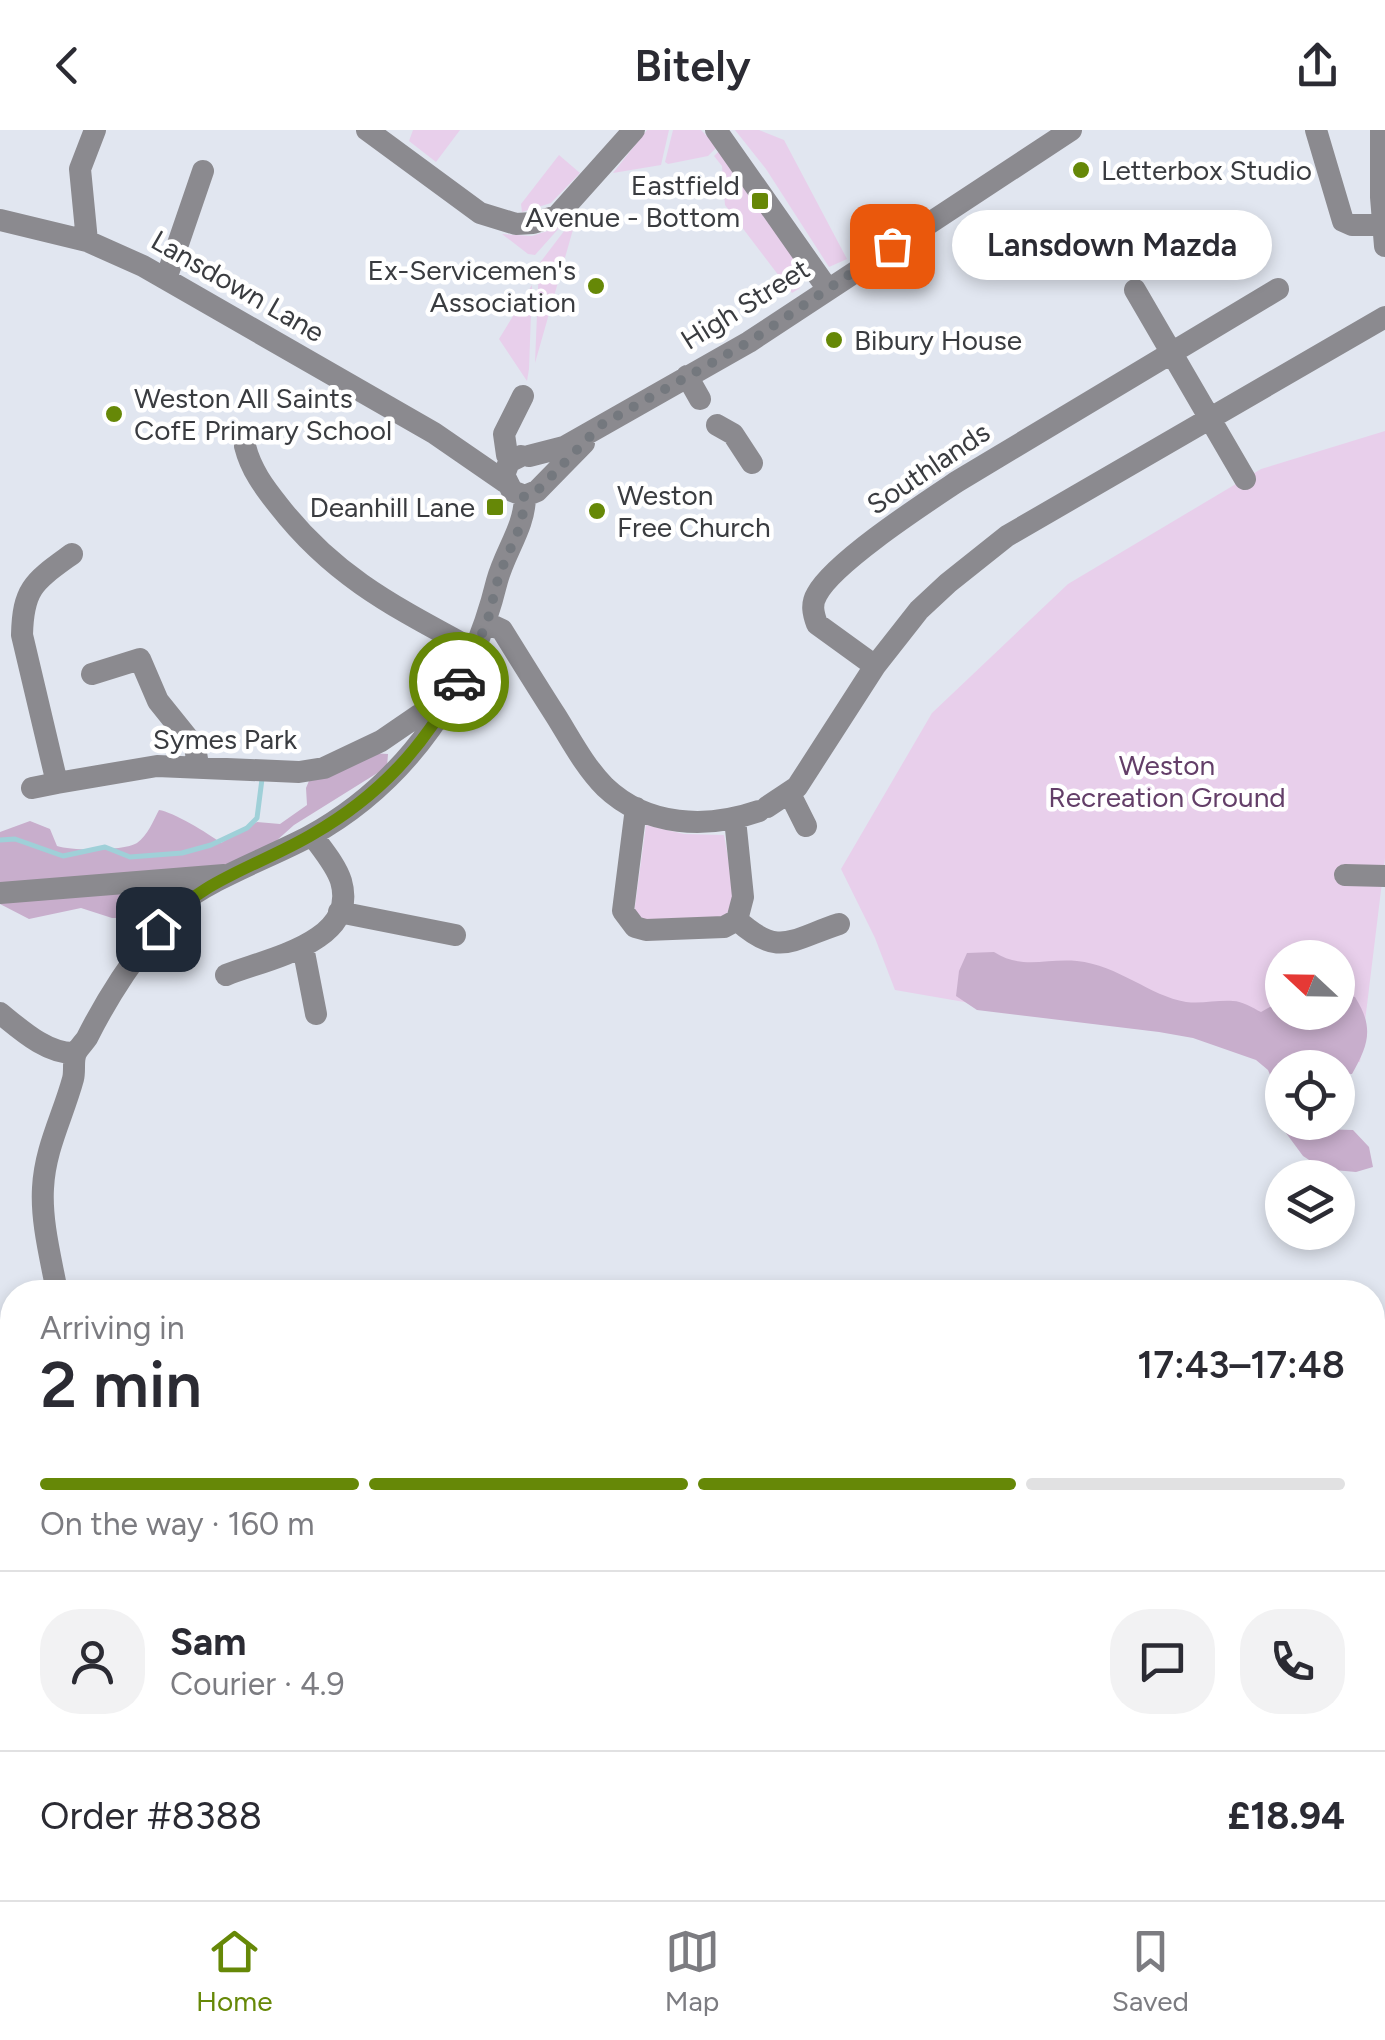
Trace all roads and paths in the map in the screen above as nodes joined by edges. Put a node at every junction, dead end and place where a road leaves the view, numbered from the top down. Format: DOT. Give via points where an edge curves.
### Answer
graph roads {
  1 [pos="95,130"];
  2 [pos="367,130"];
  3 [pos="634,130"];
  4 [pos="716,130"];
  5 [pos="1071,130"];
  6 [pos="1316,130"];
  7 [pos="1381,130"];
  8 [pos="396,139"];
  9 [pos="203,171"];
  10 [pos="0,220"];
  11 [pos="1384,233"];
  12 [pos="87,241"];
  13 [pos="166,279"];
  14 [pos="826,288"];
  15 [pos="1278,289"];
  16 [pos="1132,291"];
  17 [pos="1385,318"];
  18 [pos="1172,353"];
  19 [pos="686,376"];
  20 [pos="523,396"];
  21 [pos="700,400"];
  22 [pos="1210,419"];
  23 [pos="717,425"];
  24 [pos="600,426"];
  25 [pos="434,433"];
  26 [pos="246,446"];
  27 [pos="519,456"];
  28 [pos="752,463"];
  29 [pos="1245,479"];
  30 [pos="524,487"];
  31 [pos="57,555"];
  32 [pos="487,623"];
  33 [pos="11,637"];
  34 [pos="476,651"];
  35 [pos="875,666"];
  36 [pos="92,674"];
  37 [pos="438,720"];
  38 [pos="198,765"];
  39 [pos="57,783"];
  40 [pos="32,788"];
  41 [pos="790,794"];
  42 [pos="636,808"];
  43 [pos="734,819"];
  44 [pos="806,826"];
  45 [pos="312,835"];
  46 [pos="232,874"];
  47 [pos="1346,875"];
  48 [pos="1385,876"];
  49 [pos="0,893"];
  50 [pos="340,912"];
  51 [pos="737,920"];
  52 [pos="838,924"];
  53 [pos="447,926"];
  54 [pos="303,947"];
  55 [pos="226,975"];
  56 [pos="0,1013"];
  57 [pos="316,1014"];
  58 [pos="75,1053"];
  59 [pos="55,1280"];
  1 -- 12 [label="street" via="80,170"];
  2 -- 8 [label="street"];
  3 -- 8 [label="street" via="557,216 534,223 480,212"];
  4 -- 14 [label="street"];
  5 -- 14 [label="street, High Street"];
  6 -- 11 [label="street" via="1344,220"];
  7 -- 11 [label="street"];
  9 -- 13 [label="street"];
  10 -- 12 [label="street, Lansdown Lane"];
  12 -- 13 [label="street, Lansdown Lane"];
  13 -- 25 [label="street, Lansdown Lane"];
  14 -- 19 [label="street, High Street"];
  15 -- 18 [label="street, Southlands"];
  16 -- 18 [label="street"];
  17 -- 22 [label="street"];
  18 -- 22 [label="street"];
  18 -- 35 [label="street, Southlands" via="958,481 824,584 813,605 816,624"];
  19 -- 21 [label="street"];
  19 -- 24 [label="street, High Street"];
  20 -- 27 [label="street" via="504,434"];
  22 -- 29 [label="street"];
  22 -- 35 [label="street" via="1008,536 919,610"];
  23 -- 28 [label="street" via="734,434"];
  24 -- 27 [label="street, High Street" via="564,446"];
  24 -- 30 [label="street, High Street"];
  25 -- 27 [label="street, Lansdown Lane"];
  25 -- 30 [label="street, Lansdown Lane"];
  26 -- 34 [label="street" via="257,478 327,561"];
  27 -- 30 [label="street" via="506,468"];
  27 -- 30 [label="street" via="540,463"];
  30 -- 32 [label="street" via="522,522"];
  31 -- 33 [label="street" via="33,582"];
  32 -- 34 [label="street"];
  32 -- 42 [label="street" via="502,630 592,772"];
  33 -- 39 [label="street"];
  34 -- 37 [label="street"];
  35 -- 41 [label="street"];
  36 -- 38 [label="street" via="140,659 158,701 194,747"];
  37 -- 38 [label="street, Symes Park" via="419,715 324,768"];
  37 -- 45 [label="street" via="392,774"];
  38 -- 39 [label="street, Symes Park"];
  39 -- 40 [label="street, Symes Park"];
  41 -- 43 [label="street"];
  41 -- 44 [label="street"];
  42 -- 43 [label="street" via="686,822"];
  42 -- 51 [label="street" via="627,920 646,930 724,928"];
  43 -- 51 [label="street" via="743,897"];
  45 -- 46 [label="street"];
  45 -- 50 [label="street" via="340,877"];
  46 -- 49 [label="street"];
  46 -- 58 [label="street" via="176,907 122,973"];
  47 -- 48 [label="street"];
  50 -- 53 [label="street"];
  50 -- 54 [label="street"];
  51 -- 52 [label="street" via="758,939 780,944"];
  54 -- 55 [label="street" via="254,974"];
  54 -- 57 [label="street"];
  56 -- 58 [label="street" via="31,1037"];
  58 -- 59 [label="street" via="42,1190"];
}
